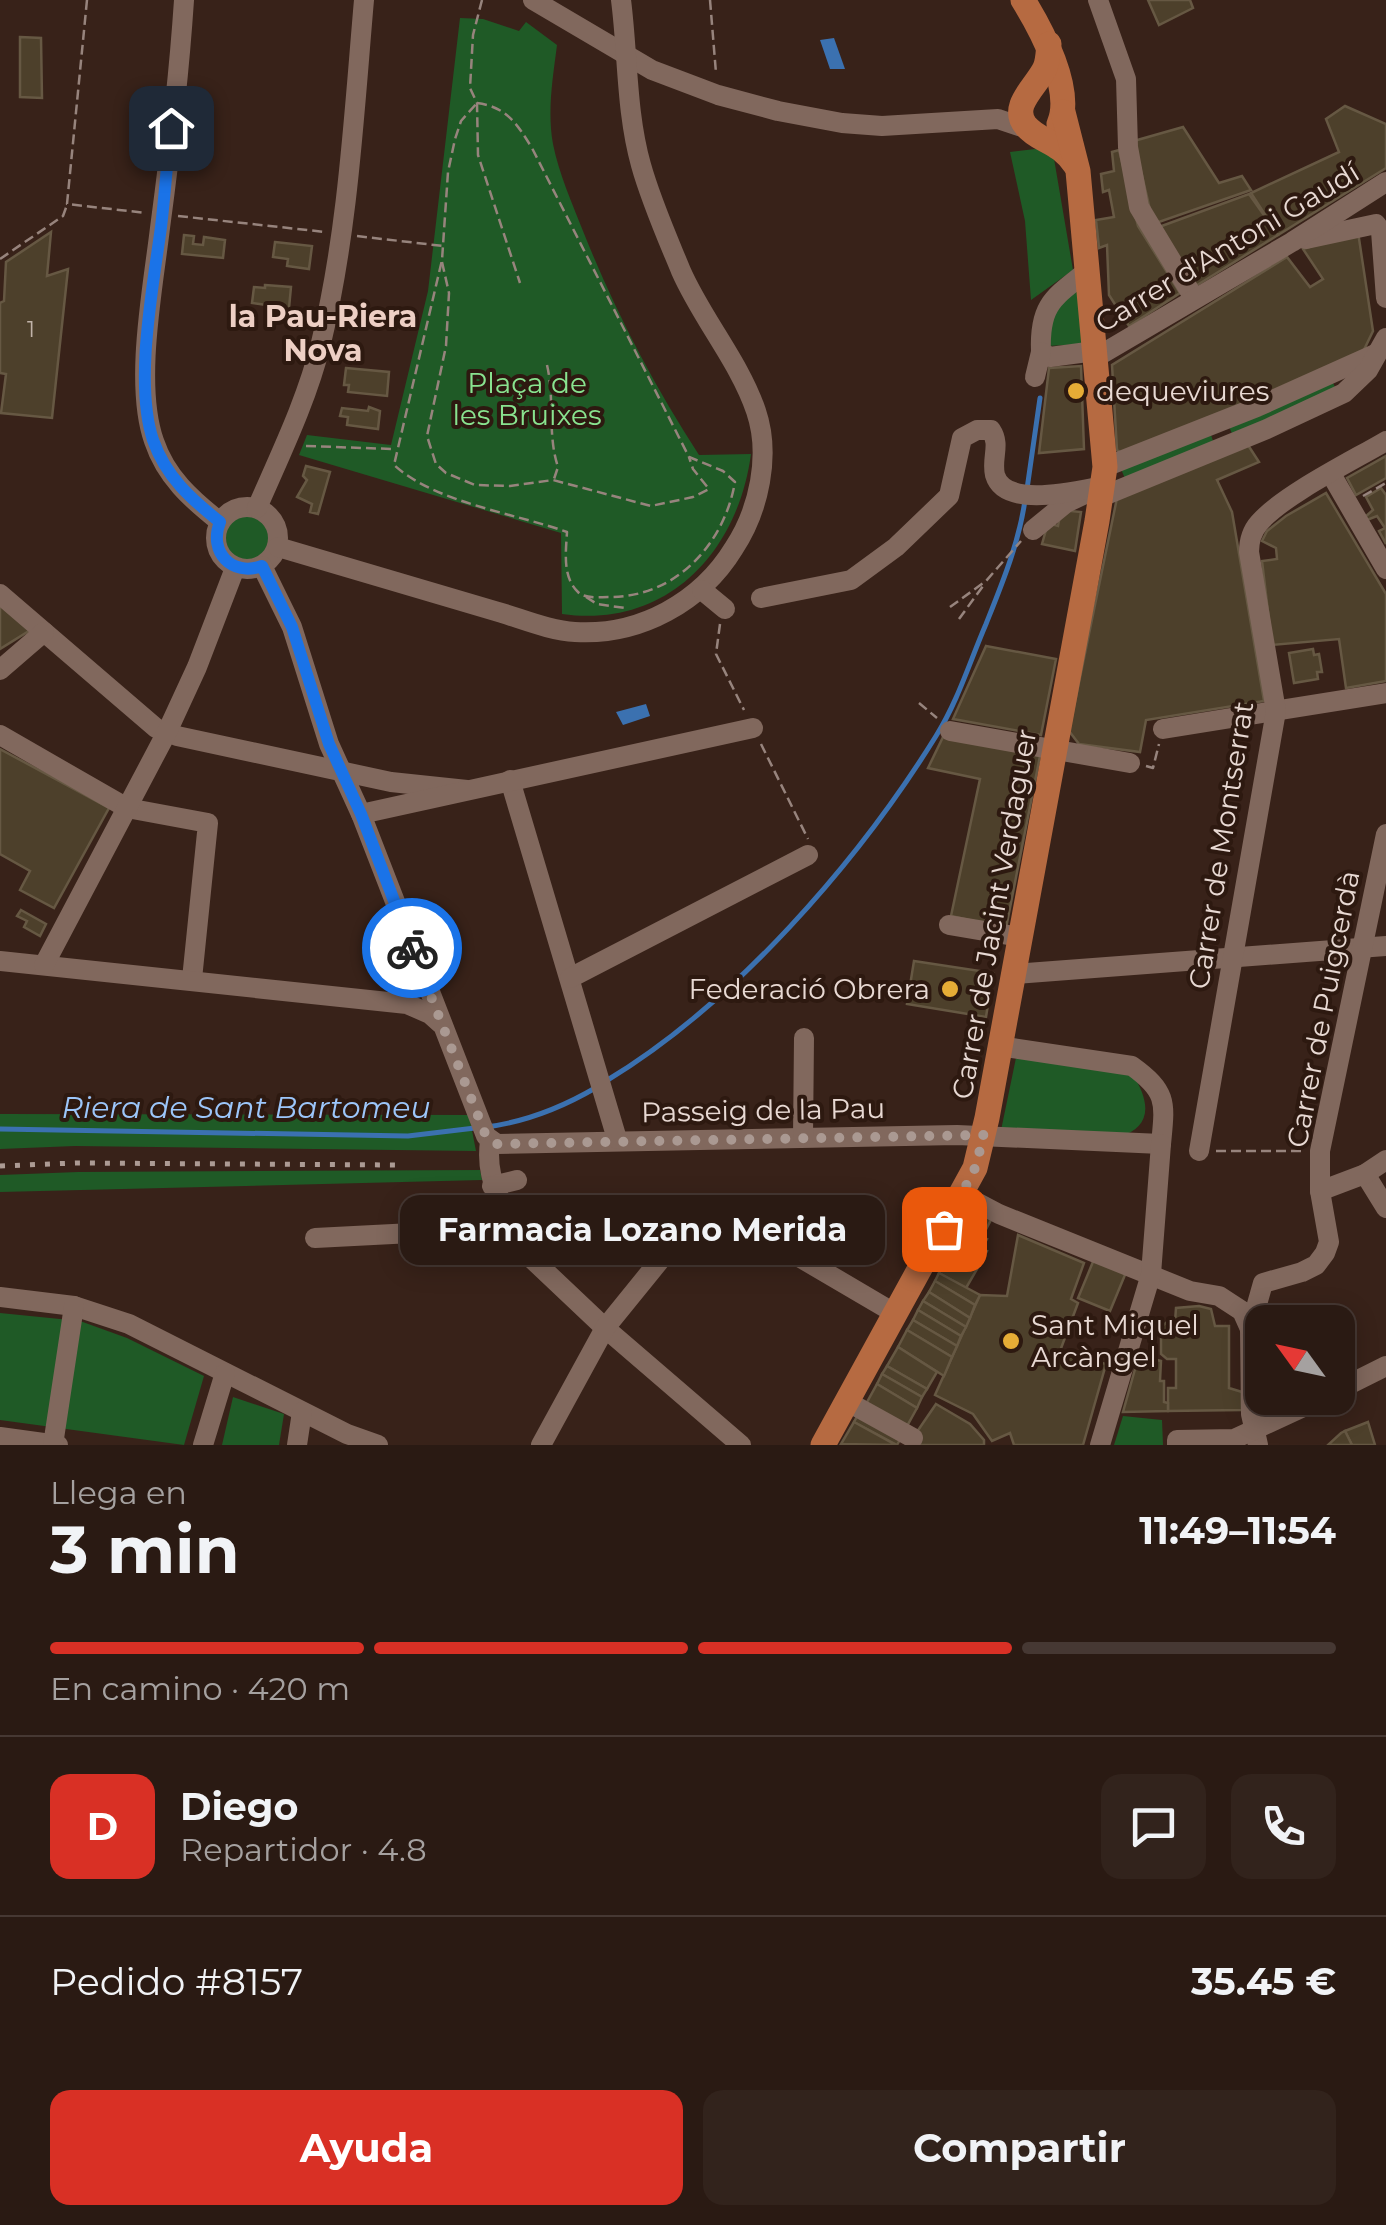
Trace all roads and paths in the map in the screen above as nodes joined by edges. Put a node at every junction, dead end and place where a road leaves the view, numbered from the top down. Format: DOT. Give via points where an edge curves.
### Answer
graph roads {
  1 [pos="87,0"];
  2 [pos="184,0"];
  3 [pos="364,0"];
  4 [pos="482,0"];
  5 [pos="532,0"];
  6 [pos="621,0"];
  7 [pos="710,0"];
  8 [pos="1098,0"];
  9 [pos="1025,2"];
  10 [pos="1049,44"];
  11 [pos="626,58"];
  12 [pos="718,95"];
  13 [pos="1025,98"];
  14 [pos="477,103"];
  15 [pos="1063,109"];
  16 [pos="998,119"];
  17 [pos="1034,131"];
  18 [pos="1078,171"];
  19 [pos="1386,182"];
  20 [pos="67,204"];
  21 [pos="162,215"];
  22 [pos="340,234"];
  23 [pos="1292,242"];
  24 [pos="443,246"];
  25 [pos="0,259"];
  26 [pos="442,260"];
  27 [pos="1087,271"];
  28 [pos="520,283"];
  29 [pos="1194,298"];
  30 [pos="1386,298"];
  31 [pos="1383,344"];
  32 [pos="1041,352"];
  33 [pos="1095,355"];
  34 [pos="548,365"];
  35 [pos="1341,372"];
  36 [pos="1036,377"];
  37 [pos="1344,393"];
  38 [pos="1215,424"];
  39 [pos="1386,441"];
  40 [pos="284,445"];
  41 [pos="1224,446"];
  42 [pos="396,449"];
  43 [pos="689,457"];
  44 [pos="1331,474"];
  45 [pos="553,480"];
  46 [pos="1386,482"];
  47 [pos="1103,483"];
  48 [pos="1349,505"];
  49 [pos="257,508"];
  50 [pos="220,522"];
  51 [pos="1033,530"];
  52 [pos="278,547"];
  53 [pos="262,566"];
  54 [pos="235,568"];
  55 [pos="1386,569"];
  56 [pos="986,581"];
  57 [pos="702,590"];
  58 [pos="0,594"];
  59 [pos="584,596"];
  60 [pos="762,598"];
  61 [pos="950,607"];
  62 [pos="628,608"];
  63 [pos="725,609"];
  64 [pos="959,619"];
  65 [pos="44,632"];
  66 [pos="0,670"];
  67 [pos="1386,693"];
  68 [pos="919,703"];
  69 [pos="1276,711"];
  70 [pos="942,724"];
  71 [pos="752,728"];
  72 [pos="1163,729"];
  73 [pos="167,732"];
  74 [pos="0,735"];
  75 [pos="1055,750"];
  76 [pos="1130,762"];
  77 [pos="342,771"];
  78 [pos="510,780"];
  79 [pos="467,790"];
  80 [pos="126,808"];
  81 [pos="361,814"];
  82 [pos="1386,834"];
  83 [pos="808,856"];
  84 [pos="949,925"];
  85 [pos="1020,937"];
  86 [pos="1376,947"];
  87 [pos="1232,959"];
  88 [pos="0,961"];
  89 [pos="44,965"];
  90 [pos="1014,974"];
  91 [pos="570,978"];
  92 [pos="192,979"];
  93 [pos="440,1023"];
  94 [pos="804,1038"];
  95 [pos="1000,1046"];
  96 [pos="814,1068"];
  97 [pos="984,1135"];
  98 [pos="808,1137"];
  99 [pos="488,1139"];
  100 [pos="617,1139"];
  101 [pos="1161,1144"];
  102 [pos="1199,1151"];
  103 [pos="1320,1151"];
  104 [pos="1386,1160"];
  105 [pos="1365,1174"];
  106 [pos="517,1180"];
  107 [pos="492,1186"];
  108 [pos="1320,1190"];
  109 [pos="963,1195"];
  110 [pos="1386,1208"];
  111 [pos="510,1228"];
  112 [pos="314,1238"];
  113 [pos="1150,1274"];
  114 [pos="1190,1292"];
  115 [pos="0,1297"];
  116 [pos="1145,1299"];
  117 [pos="1257,1305"];
  118 [pos="74,1306"];
  119 [pos="896,1314"];
  120 [pos="1245,1318"];
  121 [pos="605,1328"];
  122 [pos="1386,1366"];
  123 [pos="225,1373"];
  124 [pos="1355,1382"];
  125 [pos="848,1402"];
  126 [pos="302,1412"];
  127 [pos="1248,1415"];
  128 [pos="1293,1415"];
  129 [pos="0,1437"];
  130 [pos="913,1438"];
  131 [pos="344,1440"];
  132 [pos="1247,1441"];
  133 [pos="55,1445"];
  134 [pos="203,1445"];
  135 [pos="297,1445"];
  136 [pos="378,1445"];
  137 [pos="542,1445"];
  138 [pos="741,1445"];
  139 [pos="823,1445"];
  140 [pos="1100,1445"];
  141 [pos="1177,1445"];
  1 -- 20 [label="path"];
  2 -- 21 [label="street"];
  3 -- 22 [label="street"];
  4 -- 14 [label="path" via="470,88"];
  5 -- 11 [label="street"];
  6 -- 11 [label="street"];
  7 -- 12 [label="path"];
  8 -- 29 [label="street" via="1126,79 1128,147 1140,207"];
  9 -- 10 [label="main road, Carrer de Jacint Verdaguer"];
  10 -- 13 [label="main road" via="1045,68"];
  10 -- 15 [label="main road, Carrer de Jacint Verdaguer"];
  11 -- 12 [label="street"];
  11 -- 57 [label="street" via="640,164 682,274 757,414 758,493 746,531"];
  12 -- 16 [label="street" via="842,123"];
  13 -- 15 [label="main road" via="1051,92"];
  13 -- 16 [label="street"];
  13 -- 17 [label="main road" via="1020,114"];
  14 -- 24 [label="path" via="454,140"];
  14 -- 28 [label="path" via="478,155"];
  14 -- 43 [label="path" via="498,106 532,148"];
  15 -- 17 [label="main road" via="1054,128"];
  15 -- 18 [label="main road, Carrer de Jacint Verdaguer"];
  16 -- 17 [label="street"];
  17 -- 18 [label="main road" via="1064,151"];
  18 -- 27 [label="main road, Carrer de Jacint Verdaguer"];
  19 -- 23 [label="street, Carrer d'Antoni Gaudí"];
  20 -- 21 [label="path"];
  20 -- 25 [label="path" via="63,216"];
  21 -- 22 [label="path"];
  21 -- 50 [label="street" via="148,415 169,474"];
  22 -- 24 [label="path"];
  22 -- 40 [label="street" via="320,344"];
  23 -- 29 [label="street, Carrer d'Antoni Gaudí"];
  23 -- 30 [label="street" via="1376,224"];
  24 -- 26 [label="path"];
  26 -- 42 [label="path"];
  26 -- 45 [label="path" via="448,318 428,424 430,453 446,472 476,485"];
  27 -- 32 [label="street" via="1047,304"];
  27 -- 33 [label="main road, Carrer de Jacint Verdaguer"];
  29 -- 33 [label="street, Carrer d'Antoni Gaudí"];
  31 -- 35 [label="street"];
  31 -- 37 [label="street"];
  32 -- 33 [label="street"];
  32 -- 36 [label="street"];
  33 -- 47 [label="main road, Carrer de Jacint Verdaguer"];
  34 -- 45 [label="path" via="558,467"];
  35 -- 37 [label="street"];
  35 -- 38 [label="street"];
  37 -- 41 [label="street"];
  38 -- 41 [label="street"];
  38 -- 47 [label="street"];
  39 -- 44 [label="street, Carrer de Montserrat"];
  40 -- 42 [label="path"];
  40 -- 49 [label="street"];
  41 -- 47 [label="street"];
  42 -- 59 [label="path" via="394,465 418,483 567,532 567,575"];
  43 -- 45 [label="path" via="709,489 664,505"];
  43 -- 59 [label="path" via="735,482 731,504 703,554 681,576 650,589 623,597"];
  44 -- 48 [label="street"];
  44 -- 69 [label="street, Carrer de Montserrat" via="1276,507 1250,538"];
  46 -- 48 [label="path"];
  47 -- 51 [label="street"];
  47 -- 60 [label="street" via="1026,495 1002,488 994,473 997,439 991,430 977,430 962,438 949,496 896,547 851,580"];
  47 -- 75 [label="main road, Carrer de Jacint Verdaguer"];
  48 -- 55 [label="street"];
  49 -- 50 [label="street" via="236,509"];
  49 -- 52 [label="street" via="277,528"];
  50 -- 54 [label="street" via="217,547"];
  51 -- 56 [label="path"];
  52 -- 53 [label="street"];
  52 -- 57 [label="street" via="574,632 633,626"];
  53 -- 54 [label="street"];
  53 -- 77 [label="street" via="292,627"];
  54 -- 73 [label="street"];
  56 -- 61 [label="path"];
  56 -- 64 [label="path"];
  57 -- 63 [label="street"];
  58 -- 65 [label="street"];
  59 -- 62 [label="path"];
  65 -- 66 [label="street"];
  65 -- 73 [label="street"];
  67 -- 69 [label="street"];
  68 -- 70 [label="path"];
  69 -- 72 [label="street"];
  69 -- 87 [label="street, Carrer de Montserrat"];
  70 -- 75 [label="street"];
  71 -- 78 [label="street"];
  72 -- 76 [label="path" via="1153,768"];
  73 -- 77 [label="street"];
  73 -- 80 [label="street"];
  74 -- 80 [label="street"];
  75 -- 76 [label="street"];
  75 -- 85 [label="main road, Carrer de Jacint Verdaguer"];
  77 -- 79 [label="street"];
  77 -- 81 [label="street"];
  78 -- 79 [label="street"];
  78 -- 91 [label="street"];
  79 -- 81 [label="street"];
  80 -- 89 [label="street"];
  80 -- 92 [label="street" via="208,823"];
  81 -- 93 [label="street"];
  82 -- 86 [label="street, Carrer de Puigcerdà"];
  83 -- 91 [label="street"];
  84 -- 85 [label="street"];
  85 -- 90 [label="main road, Carrer de Jacint Verdaguer"];
  86 -- 87 [label="street"];
  86 -- 103 [label="street, Carrer de Puigcerdà"];
  87 -- 90 [label="street"];
  87 -- 102 [label="street, Carrer de Montserrat"];
  88 -- 89 [label="street"];
  89 -- 92 [label="street"];
  90 -- 95 [label="main road, Carrer de Jacint Verdaguer"];
  91 -- 100 [label="street"];
  92 -- 93 [label="street" via="407,1004"];
  93 -- 99 [label="street"];
  94 -- 98 [label="street"];
  95 -- 97 [label="main road, Carrer de Jacint Verdaguer"];
  95 -- 101 [label="street" via="1132,1066 1150,1078 1165,1103"];
  96 -- 98 [label="street"];
  97 -- 98 [label="street, Passeig de la Pau" via="939,1144"];
  97 -- 101 [label="street, Passeig de la Pau"];
  97 -- 109 [label="main road, Carrer de Jacint Verdaguer"];
  98 -- 100 [label="street, Passeig de la Pau"];
  99 -- 100 [label="street, Passeig de la Pau"];
  99 -- 107 [label="street"];
  101 -- 113 [label="street"];
  102 -- 103 [label="path"];
  103 -- 108 [label="street, Carrer de Puigcerdà"];
  104 -- 105 [label="street"];
  105 -- 108 [label="street"];
  105 -- 110 [label="street"];
  106 -- 107 [label="street"];
  107 -- 111 [label="street"];
  108 -- 117 [label="street, Carrer de Puigcerdà" via="1326,1253 1302,1272 1264,1283"];
  109 -- 113 [label="street"];
  109 -- 119 [label="main road, Carrer de Jacint Verdaguer"];
  111 -- 112 [label="street"];
  111 -- 121 [label="street" via="512,1240"];
  113 -- 114 [label="street"];
  113 -- 116 [label="street"];
  114 -- 116 [label="street"];
  114 -- 120 [label="street" via="1219,1296"];
  115 -- 118 [label="street"];
  116 -- 140 [label="street"];
  118 -- 123 [label="street" via="129,1324"];
  118 -- 133 [label="street"];
  119 -- 121 [label="street" via="764,1237 665,1254"];
  119 -- 125 [label="main road, Carrer de Jacint Verdaguer"];
  121 -- 137 [label="street"];
  121 -- 138 [label="street"];
  122 -- 124 [label="street"];
  123 -- 126 [label="street"];
  123 -- 134 [label="street"];
  125 -- 130 [label="street"];
  125 -- 139 [label="main road, Carrer de Jacint Verdaguer"];
  126 -- 131 [label="street"];
  126 -- 135 [label="street"];
  127 -- 132 [label="street"];
  128 -- 132 [label="street"];
  129 -- 133 [label="street"];
  131 -- 136 [label="street"];
  132 -- 141 [label="street"];
}
